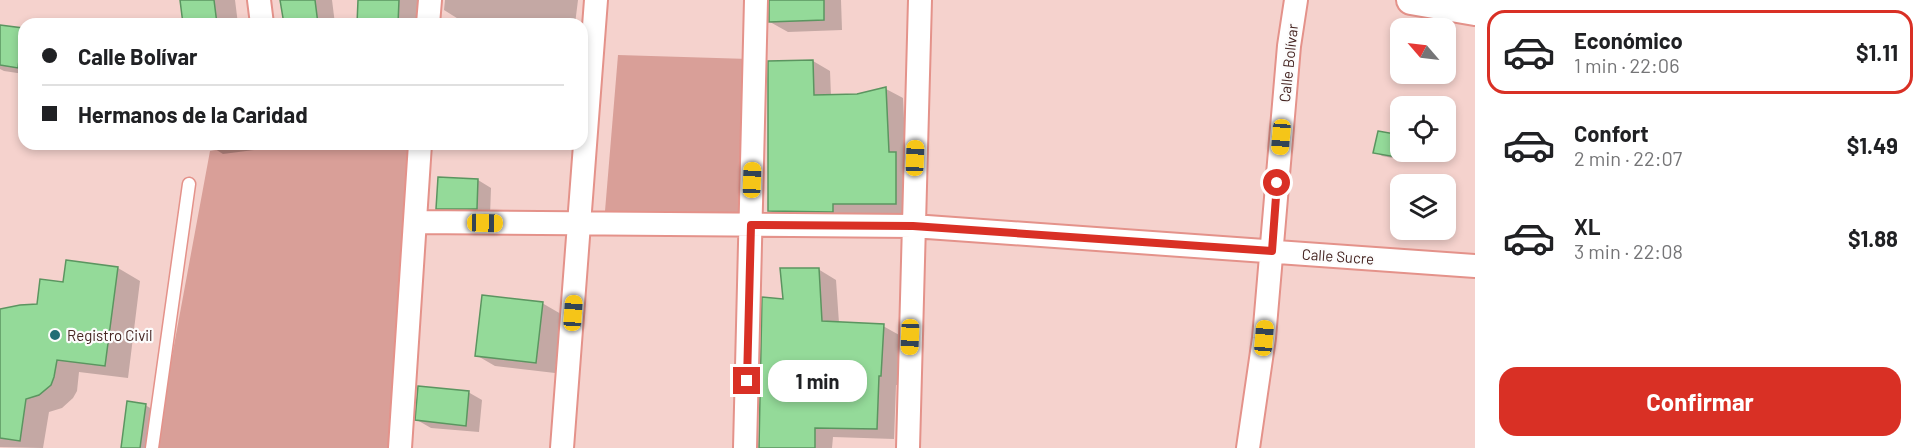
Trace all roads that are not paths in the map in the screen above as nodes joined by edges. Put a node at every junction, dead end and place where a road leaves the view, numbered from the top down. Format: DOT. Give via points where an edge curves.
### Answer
graph roads {
  1 [pos="259,0"];
  2 [pos="430,0"];
  3 [pos="596,0"];
  4 [pos="756,0"];
  5 [pos="920,0"];
  6 [pos="1296,0"];
  7 [pos="1411,0"];
  8 [pos="1475,11"];
  9 [pos="261,18"];
  10 [pos="428,18"];
  11 [pos="588,105"];
  12 [pos="420,150"];
  13 [pos="585,150"];
  14 [pos="189,184"];
  15 [pos="415,222"];
  16 [pos="579,224"];
  17 [pos="751,225"];
  18 [pos="913,226"];
  19 [pos="1272,251"];
  20 [pos="1475,266"];
  21 [pos="152,448"];
  22 [pos="400,448"];
  23 [pos="562,448"];
  24 [pos="745,448"];
  25 [pos="908,448"];
  26 [pos="1248,448"];
  1 -- 9 [label="street"];
  2 -- 10 [label="street"];
  3 -- 11 [label="street"];
  4 -- 17 [label="street"];
  5 -- 18 [label="street"];
  6 -- 19 [label="street, Calle Bolívar"];
  7 -- 8 [label="street"];
  12 -- 15 [label="street"];
  13 -- 16 [label="street"];
  14 -- 21 [label="lane"];
  15 -- 16 [label="street, Calle Sucre"];
  15 -- 22 [label="street"];
  16 -- 17 [label="street, Calle Sucre"];
  16 -- 23 [label="street"];
  17 -- 18 [label="street, Calle Sucre"];
  17 -- 24 [label="street"];
  18 -- 19 [label="street, Calle Sucre"];
  18 -- 25 [label="street"];
  19 -- 20 [label="street, Calle Sucre"];
  19 -- 26 [label="street, Calle Bolívar"];
}
